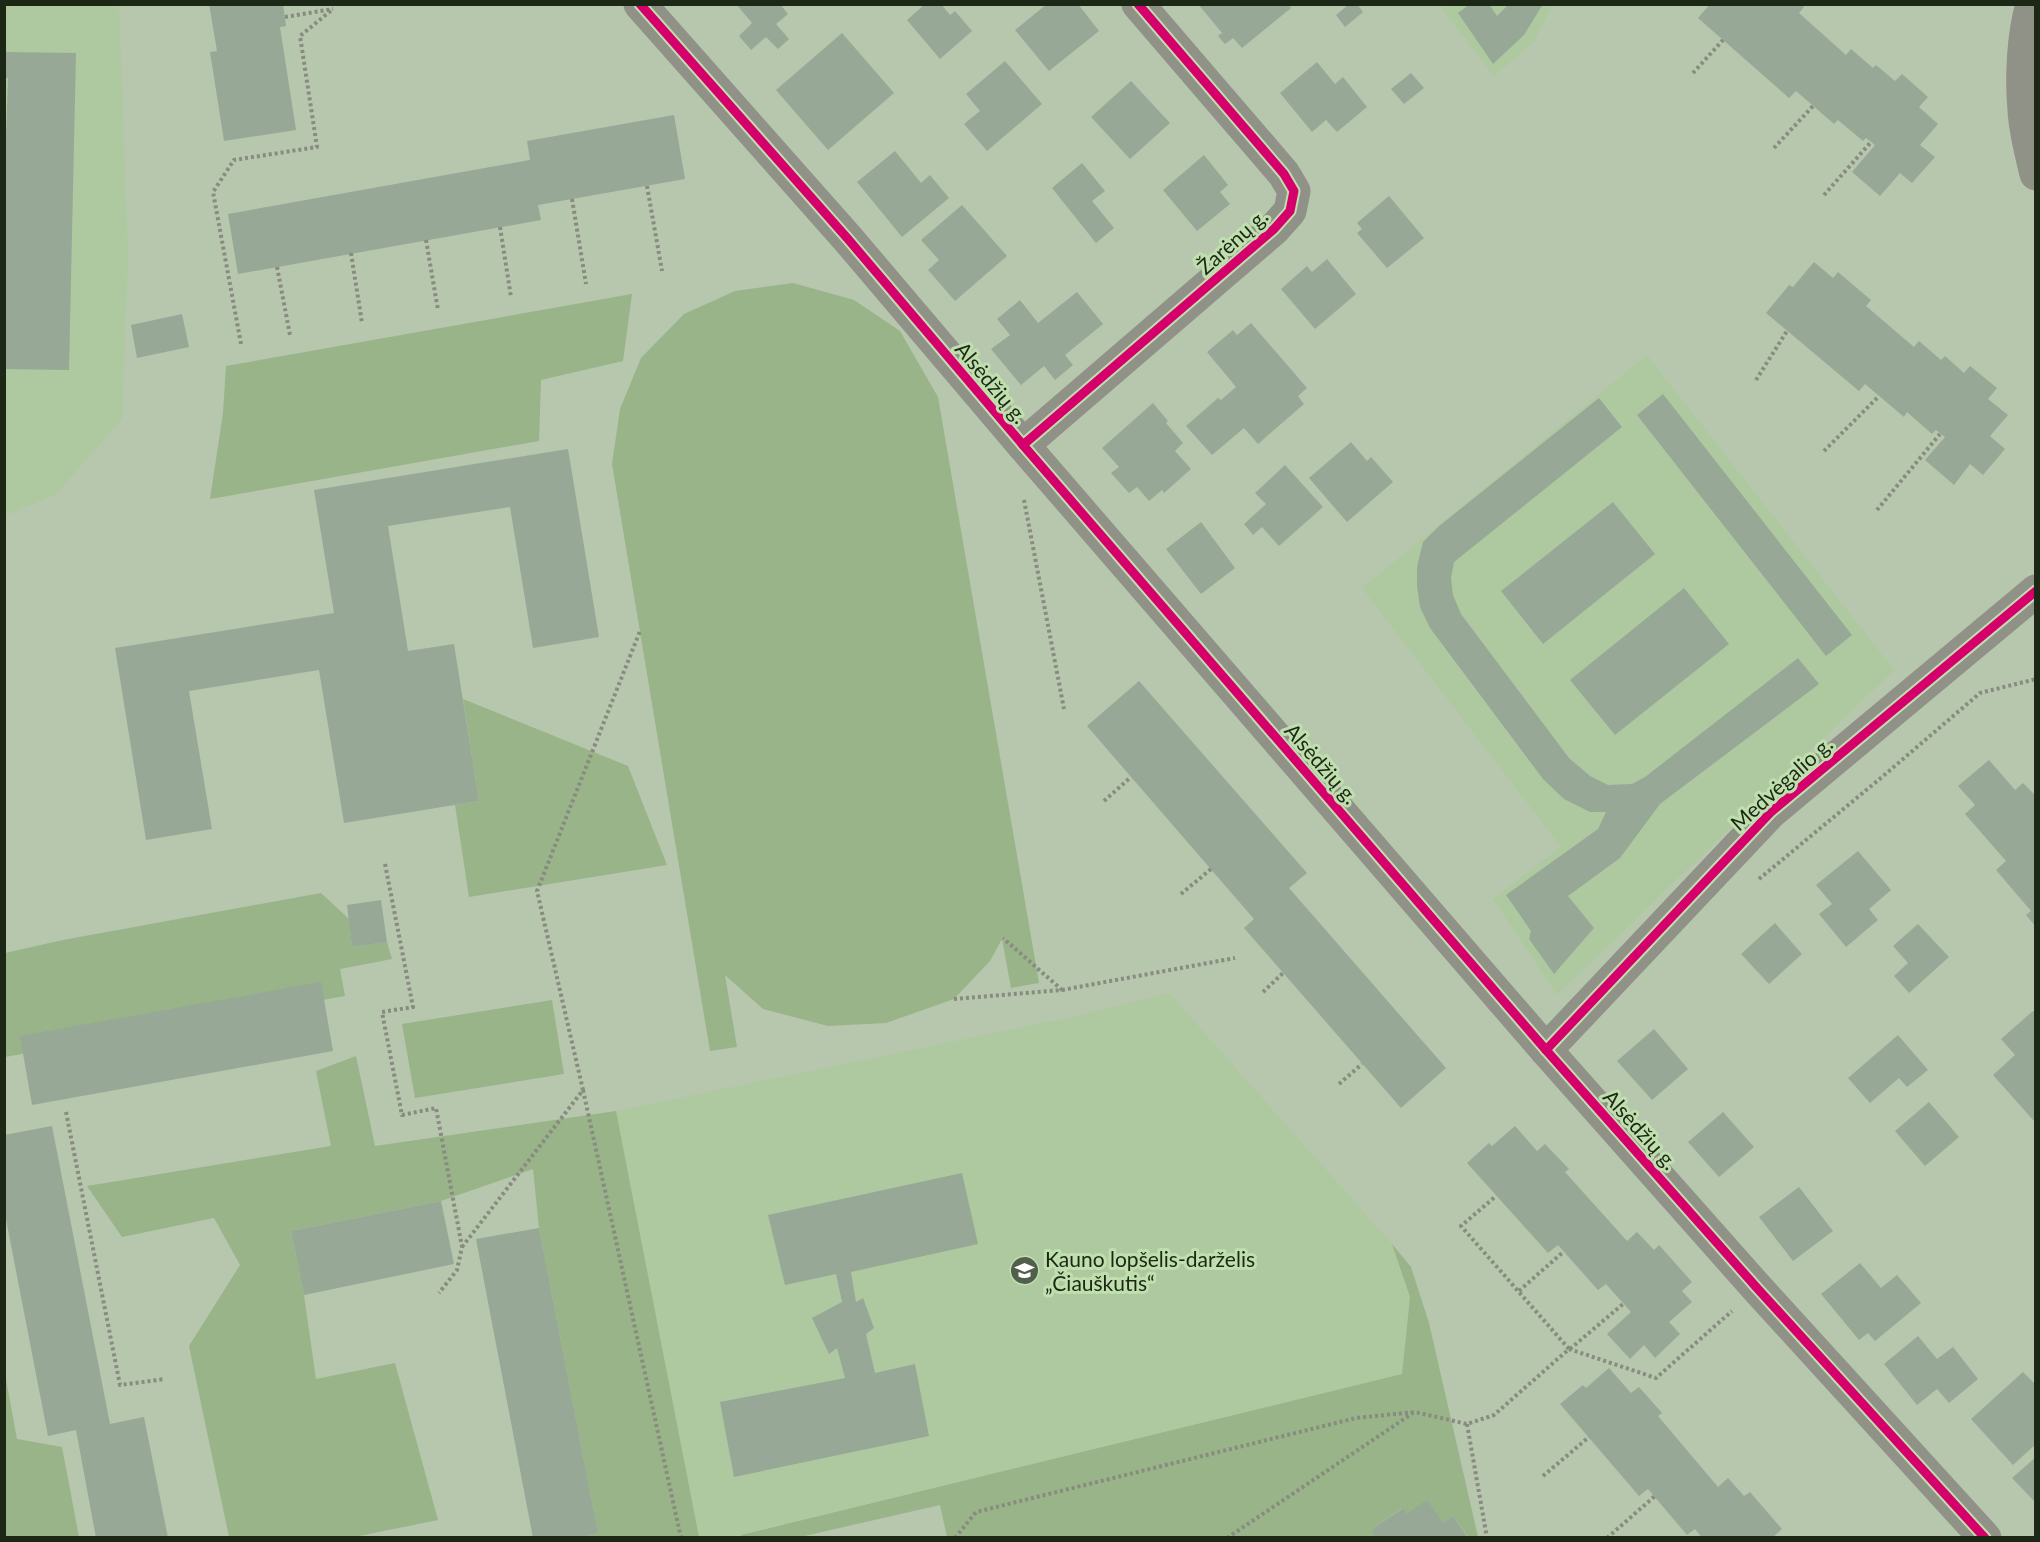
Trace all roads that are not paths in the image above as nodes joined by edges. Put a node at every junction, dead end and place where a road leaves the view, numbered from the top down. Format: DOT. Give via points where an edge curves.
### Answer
graph roads {
  1 [pos="640,4"];
  2 [pos="1138,4"];
  3 [pos="2032,4"];
  4 [pos="2036,174"];
  5 [pos="1023,445"];
  6 [pos="2036,591"];
  7 [pos="1546,1050"];
  8 [pos="1985,1538"];
  1 -- 5 [label="street, Alsėdžių g."];
  2 -- 5 [label="street, Žarėnų g." via="1284,174 1294,191 1290,211"];
  3 -- 4 [label="street" via="2027,20 2023,81 2024,112"];
  5 -- 7 [label="street, Alsėdžių g."];
  6 -- 7 [label="street, Medvėgalio g." via="1771,812"];
  7 -- 8 [label="street, Alsėdžių g."];
}
